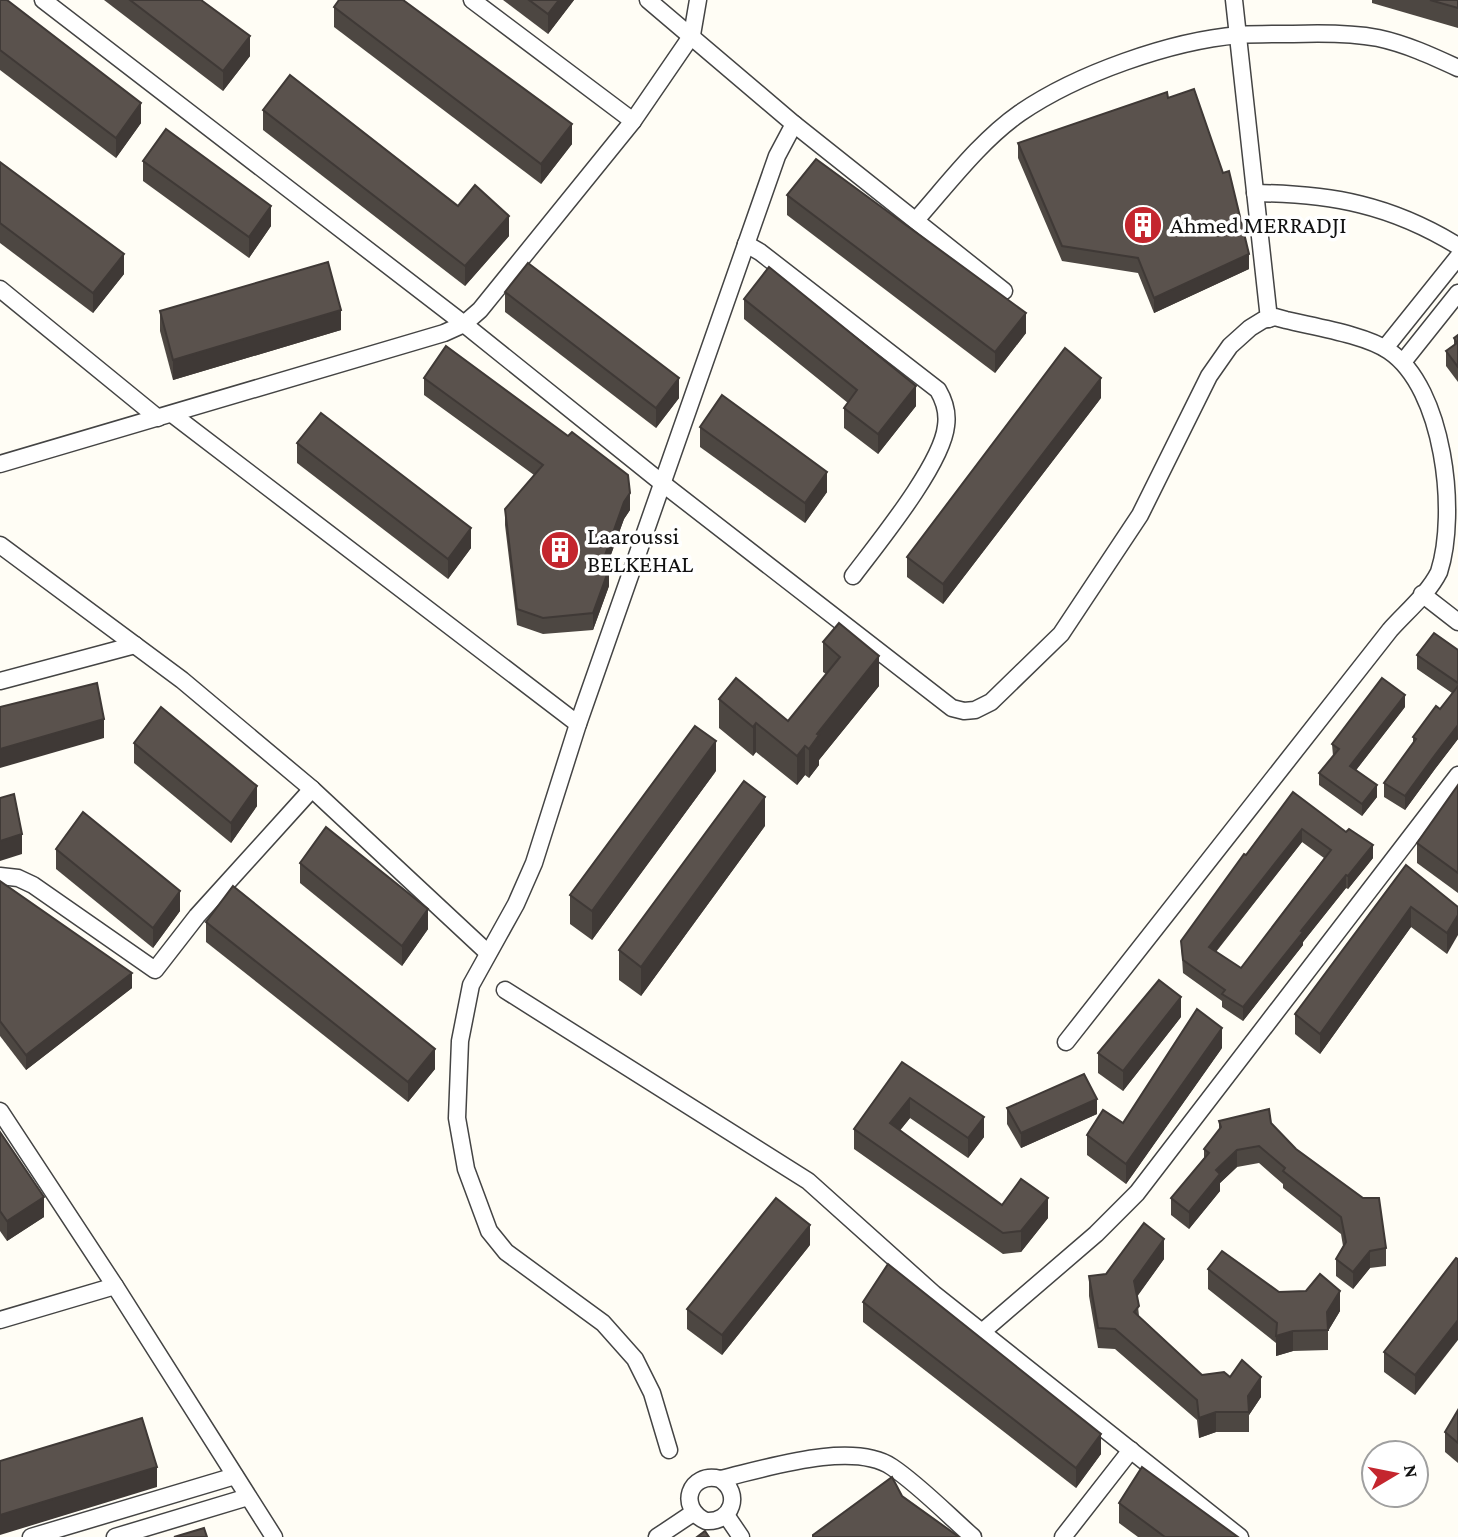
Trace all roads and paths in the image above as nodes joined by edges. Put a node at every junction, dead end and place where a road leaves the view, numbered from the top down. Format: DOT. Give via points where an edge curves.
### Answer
graph roads {
  1 [pos="43,0"];
  2 [pos="472,0"];
  3 [pos="648,0"];
  4 [pos="698,0"];
  5 [pos="1234,0"];
  6 [pos="692,35"];
  7 [pos="1238,35"];
  8 [pos="1458,68"];
  9 [pos="633,121"];
  10 [pos="794,124"];
  11 [pos="1255,193"];
  12 [pos="916,220"];
  13 [pos="746,244"];
  14 [pos="1458,246"];
  15 [pos="1458,257"];
  16 [pos="0,289"];
  17 [pos="1004,291"];
  18 [pos="1458,293"];
  19 [pos="1269,319"];
  20 [pos="464,324"];
  21 [pos="1385,348"];
  22 [pos="1403,362"];
  23 [pos="165,416"];
  24 [pos="0,464"];
  25 [pos="662,484"];
  26 [pos="0,545"];
  27 [pos="853,576"];
  28 [pos="1422,594"];
  29 [pos="1458,622"];
  30 [pos="135,645"];
  31 [pos="0,681"];
  32 [pos="578,724"];
  33 [pos="1458,775"];
  34 [pos="312,789"];
  35 [pos="0,876"];
  36 [pos="488,953"];
  37 [pos="505,990"];
  38 [pos="1066,1042"];
  39 [pos="0,1111"];
  40 [pos="115,1286"];
  41 [pos="0,1320"];
  42 [pos="982,1332"];
  43 [pos="669,1450"];
  44 [pos="1131,1450"];
  45 [pos="235,1476"];
  46 [pos="720,1479"];
  47 [pos="248,1497"];
  48 [pos="693,1513"];
  49 [pos="726,1515"];
  50 [pos="31,1537"];
  51 [pos="115,1537"];
  52 [pos="274,1537"];
  53 [pos="657,1537"];
  54 [pos="741,1537"];
  55 [pos="973,1537"];
  56 [pos="1063,1537"];
  57 [pos="1240,1537"];
  1 -- 20 [label="street"];
  2 -- 9 [label="street"];
  3 -- 6 [label="street"];
  4 -- 6 [label="street"];
  5 -- 7 [label="street"];
  6 -- 9 [label="street"];
  6 -- 10 [label="street"];
  7 -- 8 [label="street" via="1324,33 1378,38"];
  7 -- 11 [label="street"];
  7 -- 12 [label="street" via="1151,53 1100,72 1018,114"];
  9 -- 20 [label="street" via="481,310"];
  10 -- 12 [label="street"];
  10 -- 13 [label="street" via="777,156"];
  11 -- 14 [label="street" via="1299,193 1369,206 1427,227"];
  11 -- 19 [label="street"];
  12 -- 17 [label="street"];
  13 -- 25 [label="street"];
  13 -- 27 [label="street" via="938,390 944,400 946,428 938,450"];
  15 -- 21 [label="street"];
  16 -- 23 [label="street"];
  18 -- 22 [label="street"];
  19 -- 21 [label="street"];
  19 -- 25 [label="street" via="1230,346 1209,376 1140,514 1061,634 991,702 975,710 943,703"];
  20 -- 23 [label="street" via="444,334"];
  20 -- 25 [label="street"];
  21 -- 22 [label="street"];
  22 -- 28 [label="street" via="1425,393 1451,483 1448,543 1440,570"];
  23 -- 24 [label="street"];
  23 -- 32 [label="street"];
  25 -- 32 [label="street"];
  26 -- 30 [label="street"];
  28 -- 29 [label="street"];
  28 -- 38 [label="street"];
  30 -- 31 [label="street"];
  30 -- 34 [label="street"];
  32 -- 36 [label="street" via="534,863"];
  33 -- 42 [label="street" via="1137,1193"];
  34 -- 35 [label="street" via="197,916 155,970 33,885"];
  34 -- 36 [label="street"];
  36 -- 43 [label="street" via="471,985 457,1087 466,1169 479,1209 506,1252 603,1323 635,1359 652,1393"];
  37 -- 42 [label="street" via="808,1181"];
  39 -- 40 [label="street"];
  40 -- 41 [label="street"];
  40 -- 45 [label="street"];
  42 -- 44 [label="street"];
  44 -- 56 [label="street"];
  44 -- 57 [label="street"];
  45 -- 47 [label="street"];
  45 -- 50 [label="street"];
  46 -- 48 [label="street" via="706,1478 694,1485 689,1499"];
  46 -- 49 [label="street" via="732,1495"];
  46 -- 55 [label="street" via="821,1457 873,1458 891,1466"];
  47 -- 51 [label="street"];
  47 -- 52 [label="street"];
  48 -- 49 [label="street" via="706,1521"];
  48 -- 53 [label="street"];
  49 -- 54 [label="street"];
}
